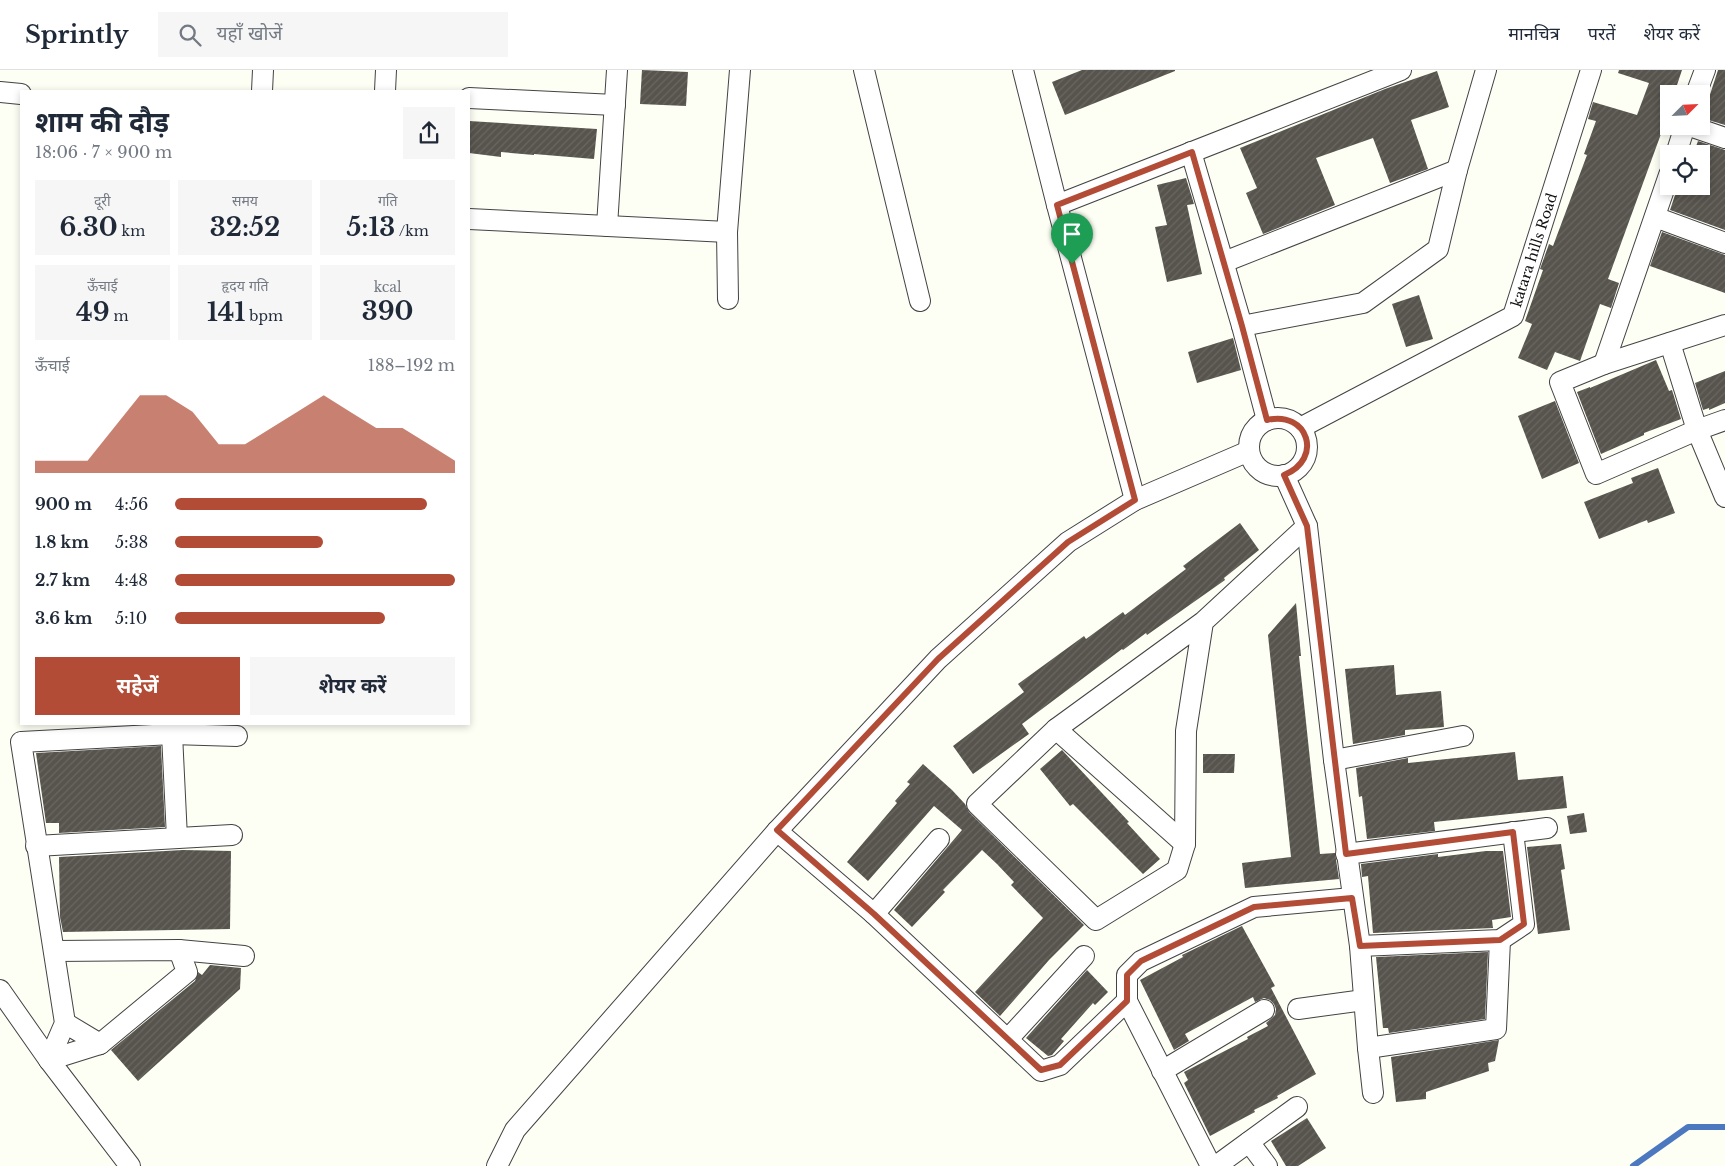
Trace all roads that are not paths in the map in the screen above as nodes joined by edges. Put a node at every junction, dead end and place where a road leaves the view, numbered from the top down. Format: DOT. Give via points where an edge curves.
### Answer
graph roads {
  1 [pos="263,70"];
  2 [pos="386,70"];
  3 [pos="617,70"];
  4 [pos="740,70"];
  5 [pos="864,70"];
  6 [pos="1024,70"];
  7 [pos="1401,70"];
  8 [pos="1486,70"];
  9 [pos="1592,70"];
  10 [pos="1705,70"];
  11 [pos="1699,85"];
  12 [pos="262,90"];
  13 [pos="385,90"];
  14 [pos="0,92"];
  15 [pos="20,94"];
  16 [pos="470,98"];
  17 [pos="615,105"];
  18 [pos="1710,133"];
  19 [pos="1725,138"];
  20 [pos="1192,152"];
  21 [pos="1457,170"];
  22 [pos="1662,195"];
  23 [pos="1057,205"];
  24 [pos="1655,217"];
  25 [pos="470,219"];
  26 [pos="607,226"];
  27 [pos="727,232"];
  28 [pos="1725,243"];
  29 [pos="1224,262"];
  30 [pos="728,299"];
  31 [pos="920,301"];
  32 [pos="1725,325"];
  33 [pos="1242,326"];
  34 [pos="1670,342"];
  35 [pos="1604,364"];
  36 [pos="1267,420"];
  37 [pos="1725,420"];
  38 [pos="1300,428"];
  39 [pos="1697,430"];
  40 [pos="1250,452"];
  41 [pos="1284,475"];
  42 [pos="1725,497"];
  43 [pos="1135,500"];
  44 [pos="1307,526"];
  45 [pos="1203,622"];
  46 [pos="1056,729"];
  47 [pos="172,734"];
  48 [pos="237,736"];
  49 [pos="1463,736"];
  50 [pos="1334,760"];
  51 [pos="1547,828"];
  52 [pos="777,830"];
  53 [pos="1513,832"];
  54 [pos="232,835"];
  55 [pos="177,838"];
  56 [pos="939,839"];
  57 [pos="1185,844"];
  58 [pos="36,846"];
  59 [pos="1346,854"];
  60 [pos="1352,898"];
  61 [pos="874,914"];
  62 [pos="1500,940"];
  63 [pos="1360,946"];
  64 [pos="179,950"];
  65 [pos="54,951"];
  66 [pos="244,956"];
  67 [pos="1084,956"];
  68 [pos="0,990"];
  69 [pos="1364,1000"];
  70 [pos="1127,1001"];
  71 [pos="1298,1009"];
  72 [pos="1264,1010"];
  73 [pos="65,1023"];
  74 [pos="1008,1039"];
  75 [pos="100,1044"];
  76 [pos="1368,1048"];
  77 [pos="49,1060"];
  78 [pos="1162,1071"];
  79 [pos="1373,1093"];
  80 [pos="1297,1107"];
  81 [pos="1249,1142"];
  82 [pos="130,1166"];
  83 [pos="497,1166"];
  84 [pos="1211,1166"];
  85 [pos="1216,1166"];
  86 [pos="1267,1166"];
  1 -- 12 [label="street"];
  2 -- 13 [label="street"];
  3 -- 17 [label="street"];
  4 -- 27 [label="street"];
  5 -- 31 [label="street"];
  6 -- 23 [label="street"];
  7 -- 20 [label="street"];
  8 -- 21 [label="street"];
  9 -- 38 [label="street, katara hills Road" via="1513,316"];
  10 -- 11 [label="street"];
  14 -- 15 [label="street"];
  16 -- 17 [label="street"];
  17 -- 26 [label="street"];
  18 -- 19 [label="street"];
  20 -- 23 [label="street"];
  20 -- 29 [label="street"];
  21 -- 29 [label="street"];
  21 -- 33 [label="street" via="1438,249 1363,303"];
  22 -- 24 [label="street"];
  23 -- 43 [label="street"];
  24 -- 28 [label="street"];
  24 -- 35 [label="street"];
  25 -- 26 [label="street"];
  26 -- 27 [label="street"];
  27 -- 30 [label="street"];
  29 -- 33 [label="street"];
  32 -- 34 [label="street"];
  33 -- 36 [label="street"];
  34 -- 35 [label="street"];
  34 -- 39 [label="street"];
  35 -- 39 [label="street" via="1560,382 1596,474"];
  36 -- 38 [label="street" via="1285,418"];
  36 -- 40 [label="street" via="1252,433"];
  37 -- 39 [label="street"];
  38 -- 41 [label="street" via="1308,446 1306,456 1294,472"];
  39 -- 42 [label="street"];
  40 -- 41 [label="street" via="1258,468 1275,476"];
  40 -- 43 [label="street"];
  41 -- 44 [label="street"];
  43 -- 52 [label="street" via="1068,542 938,659"];
  44 -- 45 [label="street"];
  44 -- 50 [label="street"];
  45 -- 46 [label="street"];
  45 -- 57 [label="street" via="1186,731"];
  46 -- 57 [label="street"];
  46 -- 57 [label="street" via="977,804 1096,920 1177,870"];
  47 -- 48 [label="street"];
  47 -- 55 [label="street"];
  47 -- 58 [label="street" via="21,742"];
  49 -- 50 [label="street"];
  50 -- 59 [label="street"];
  51 -- 53 [label="street"];
  52 -- 61 [label="street"];
  52 -- 83 [label="street" via="515,1130"];
  53 -- 59 [label="street"];
  53 -- 62 [label="street" via="1524,924"];
  54 -- 55 [label="street"];
  55 -- 58 [label="street"];
  56 -- 61 [label="street"];
  58 -- 65 [label="street"];
  59 -- 60 [label="street"];
  60 -- 63 [label="street"];
  60 -- 70 [label="street" via="1254,907 1141,961 1127,975"];
  61 -- 74 [label="street"];
  62 -- 63 [label="street"];
  62 -- 76 [label="street" via="1496,1029"];
  63 -- 69 [label="street"];
  64 -- 65 [label="street"];
  64 -- 66 [label="street"];
  64 -- 75 [label="street" via="187,972"];
  65 -- 73 [label="street"];
  67 -- 74 [label="street"];
  68 -- 77 [label="street"];
  69 -- 71 [label="street"];
  69 -- 76 [label="street"];
  70 -- 74 [label="street" via="1060,1065 1041,1070"];
  70 -- 78 [label="street"];
  72 -- 78 [label="street"];
  73 -- 75 [label="street"];
  73 -- 77 [label="street"];
  75 -- 77 [label="street"];
  76 -- 79 [label="street"];
  77 -- 82 [label="street"];
  78 -- 84 [label="street"];
  80 -- 81 [label="street"];
  81 -- 85 [label="street"];
  81 -- 86 [label="street"];
}
